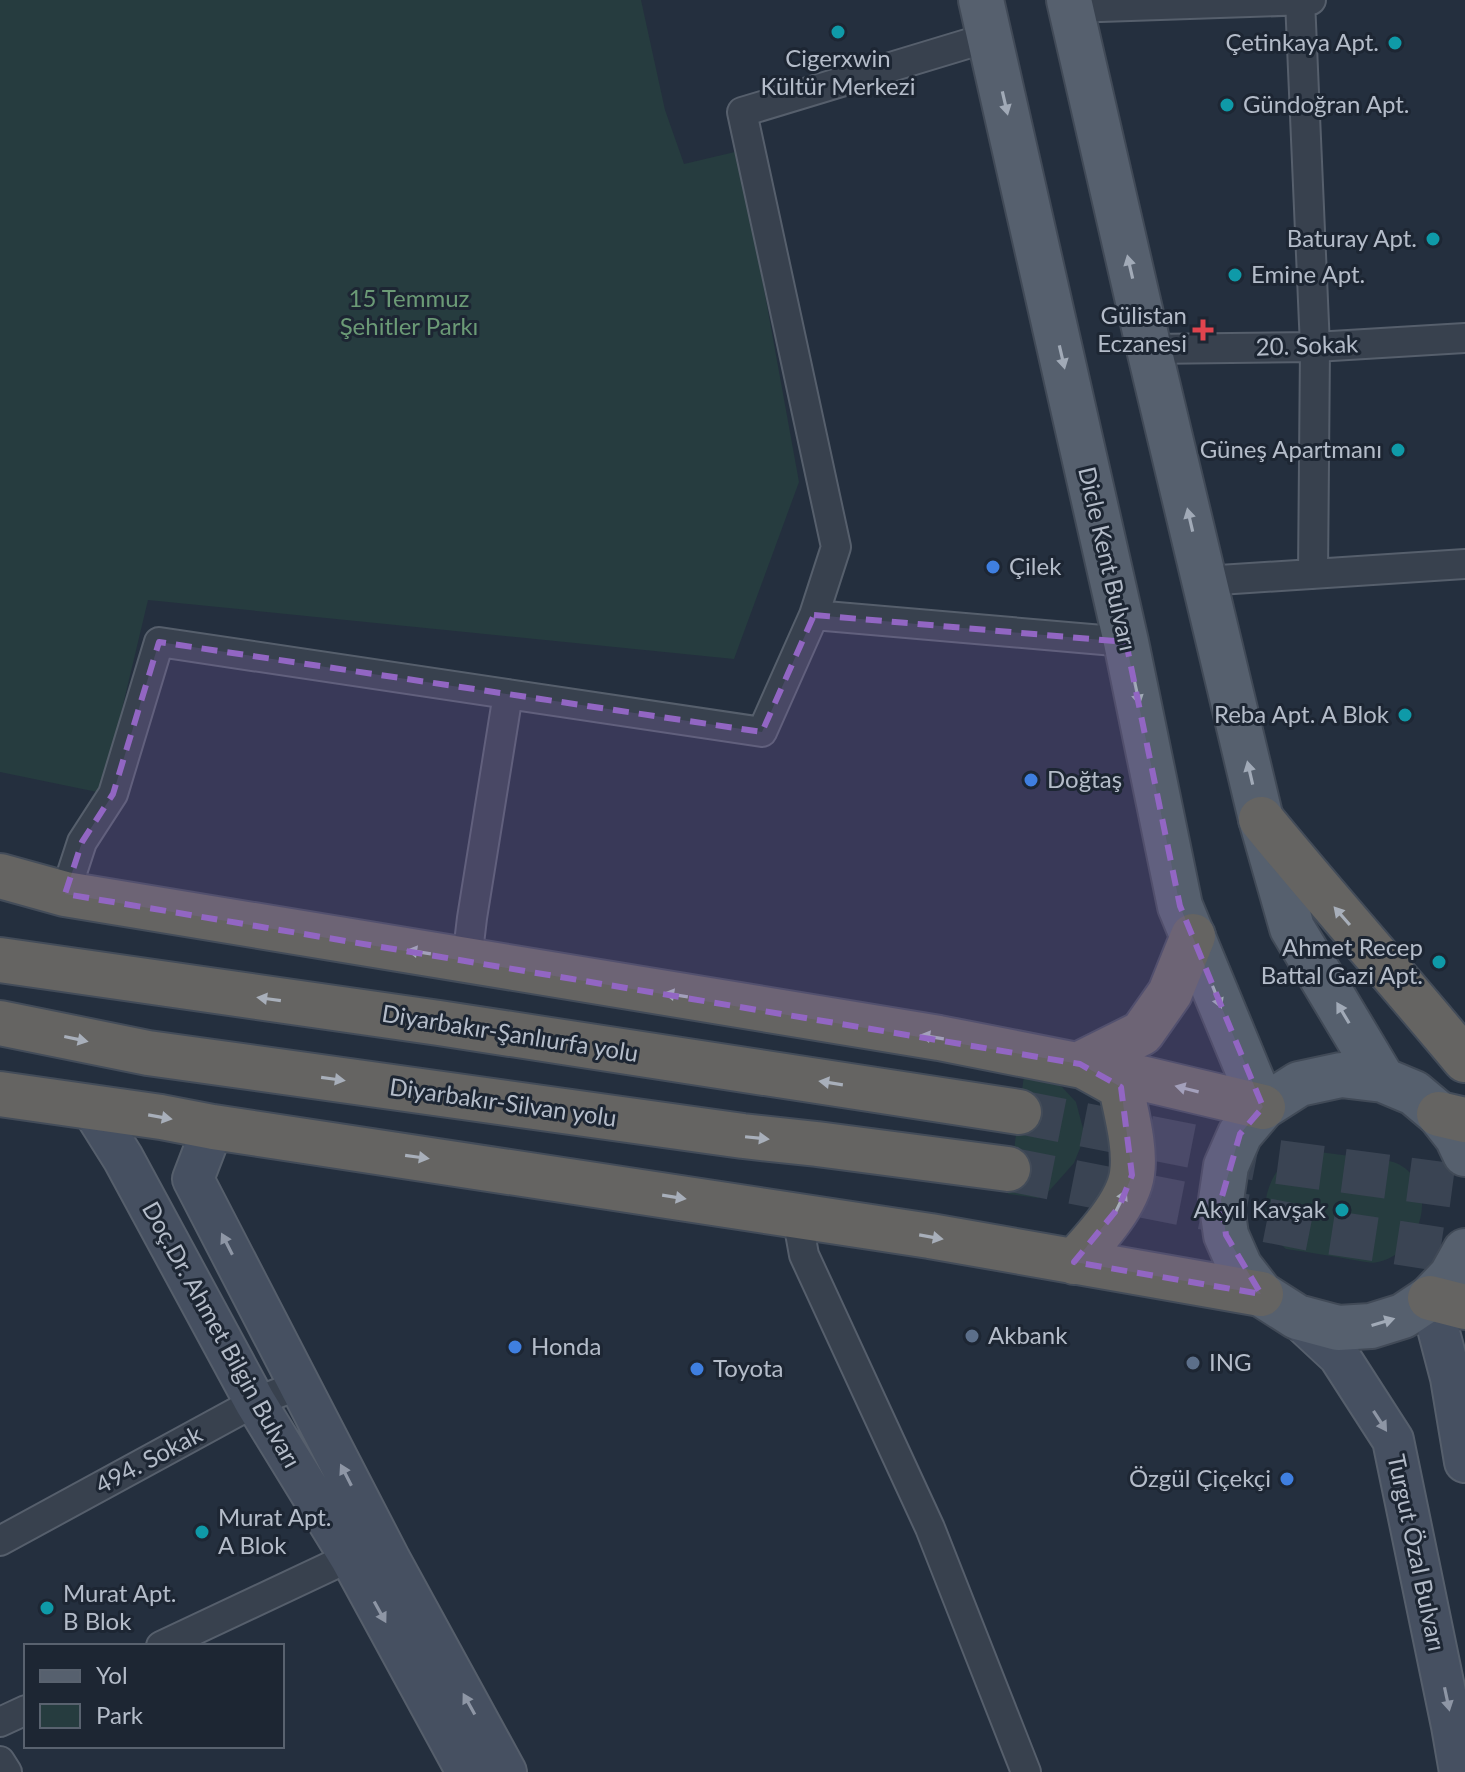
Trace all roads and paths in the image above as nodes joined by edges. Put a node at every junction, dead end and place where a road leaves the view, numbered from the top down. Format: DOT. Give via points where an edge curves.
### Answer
graph roads {
  1 [pos="1304,1"];
  2 [pos="1070,4"];
  3 [pos="986,19"];
  4 [pos="1465,338"];
  5 [pos="1315,347"];
  6 [pos="1149,349"];
  7 [pos="1465,564"];
  8 [pos="1313,574"];
  9 [pos="1204,581"];
  10 [pos="814,615"];
  11 [pos="1126,642"];
  12 [pos="508,694"];
  13 [pos="1261,819"];
  14 [pos="0,876"];
  15 [pos="65,894"];
  16 [pos="1193,936"];
  17 [pos="0,946"];
  18 [pos="0,960"];
  19 [pos="467,960"];
  20 [pos="121,978"];
  21 [pos="0,1023"];
  22 [pos="1465,1060"];
  23 [pos="1080,1064"];
  24 [pos="1383,1080"];
  25 [pos="0,1094"];
  26 [pos="91,1107"];
  27 [pos="1263,1107"];
  28 [pos="1019,1112"];
  29 [pos="1452,1117"];
  30 [pos="213,1127"];
  31 [pos="1465,1154"];
  32 [pos="1008,1169"];
  33 [pos="797,1216"];
  34 [pos="1465,1251"];
  35 [pos="1074,1262"];
  36 [pos="1261,1294"];
  37 [pos="1448,1302"];
  38 [pos="1297,1317"];
  39 [pos="299,1385"];
  40 [pos="255,1402"];
  41 [pos="1465,1462"];
  42 [pos="0,1541"];
  43 [pos="350,1557"];
  44 [pos="165,1644"];
  45 [pos="24,1711"];
  46 [pos="0,1722"];
  47 [pos="0,1761"];
  48 [pos="7,1772"];
  49 [pos="467,1772"];
  50 [pos="506,1772"];
  51 [pos="1026,1772"];
  52 [pos="1460,1772"];
  1 -- 2 [label="street"];
  1 -- 5 [label="street"];
  6 -- 2 [label="main road, one-way"];
  3 -- 10 [label="street" via="742,112 836,547"];
  3 -- 11 [label="main road, Dicle Kent Bulvarı, one-way"];
  4 -- 5 [label="street, 20. Sokak"];
  5 -- 6 [label="street, 20. Sokak"];
  5 -- 8 [label="street"];
  9 -- 6 [label="main road, one-way"];
  7 -- 8 [label="street"];
  8 -- 9 [label="street"];
  13 -- 9 [label="main road, one-way"];
  10 -- 11 [label="street"];
  10 -- 12 [label="street" via="762,732"];
  11 -- 16 [label="main road, Dicle Kent Bulvarı, one-way" via="1180,906"];
  12 -- 15 [label="street" via="159,642 113,794 82,842"];
  12 -- 19 [label="street"];
  22 -- 13 [label="highway, one-way"];
  24 -- 13 [label="main road, one-way" via="1292,928"];
  14 -- 15 [label="highway"];
  19 -- 15 [label="highway, one-way"];
  16 -- 23 [label="highway" via="1170,993 1142,1033"];
  16 -- 27 [label="main road, Dicle Kent Bulvarı, one-way"];
  17 -- 20 [label="highway"];
  18 -- 20 [label="highway, Diyarbakır-Şanlıurfa yolu"];
  23 -- 19 [label="highway, one-way"];
  28 -- 20 [label="highway, Diyarbakır-Şanlıurfa yolu, one-way"];
  21 -- 32 [label="highway, Diyarbakır-Silvan yolu, one-way" via="148,1053"];
  27 -- 23 [label="highway, one-way"];
  35 -- 23 [label="highway, one-way" via="1119,1207 1132,1175 1121,1087"];
  24 -- 27 [label="main road" via="1341,1075 1299,1084"];
  24 -- 29 [label="main road"];
  25 -- 26 [label="highway"];
  26 -- 30 [label="highway, one-way"];
  26 -- 40 [label="main road, Doç.Dr. Ahmet Bilgin Bulvarı"];
  27 -- 36 [label="main road" via="1240,1134 1226,1166 1221,1200 1226,1235 1240,1267"];
  29 -- 31 [label="main road"];
  30 -- 33 [label="highway, one-way"];
  39 -- 30 [label="main road, Doç.Dr. Ahmet Bilgin Bulvarı, one-way" via="193,1179"];
  33 -- 35 [label="highway, one-way"];
  33 -- 51 [label="street" via="804,1255 930,1528"];
  34 -- 37 [label="main road" via="1451,1276"];
  35 -- 36 [label="highway"];
  36 -- 38 [label="main road"];
  38 -- 37 [label="main road, one-way" via="1338,1328 1371,1326"];
  37 -- 41 [label="main road" via="1451,1378"];
  38 -- 52 [label="main road, Turgut Özal Bulvarı, one-way" via="1339,1356 1393,1440"];
  39 -- 40 [label="street, 494. Sokak"];
  50 -- 39 [label="main road, Doç.Dr. Ahmet Bilgin Bulvarı, one-way"];
  40 -- 42 [label="street, 494. Sokak"];
  40 -- 43 [label="main road, Doç.Dr. Ahmet Bilgin Bulvarı"];
  43 -- 44 [label="street"];
  43 -- 49 [label="main road, Doç.Dr. Ahmet Bilgin Bulvarı, one-way"];
  45 -- 46 [label="street"];
  47 -- 48 [label="street"];
}
